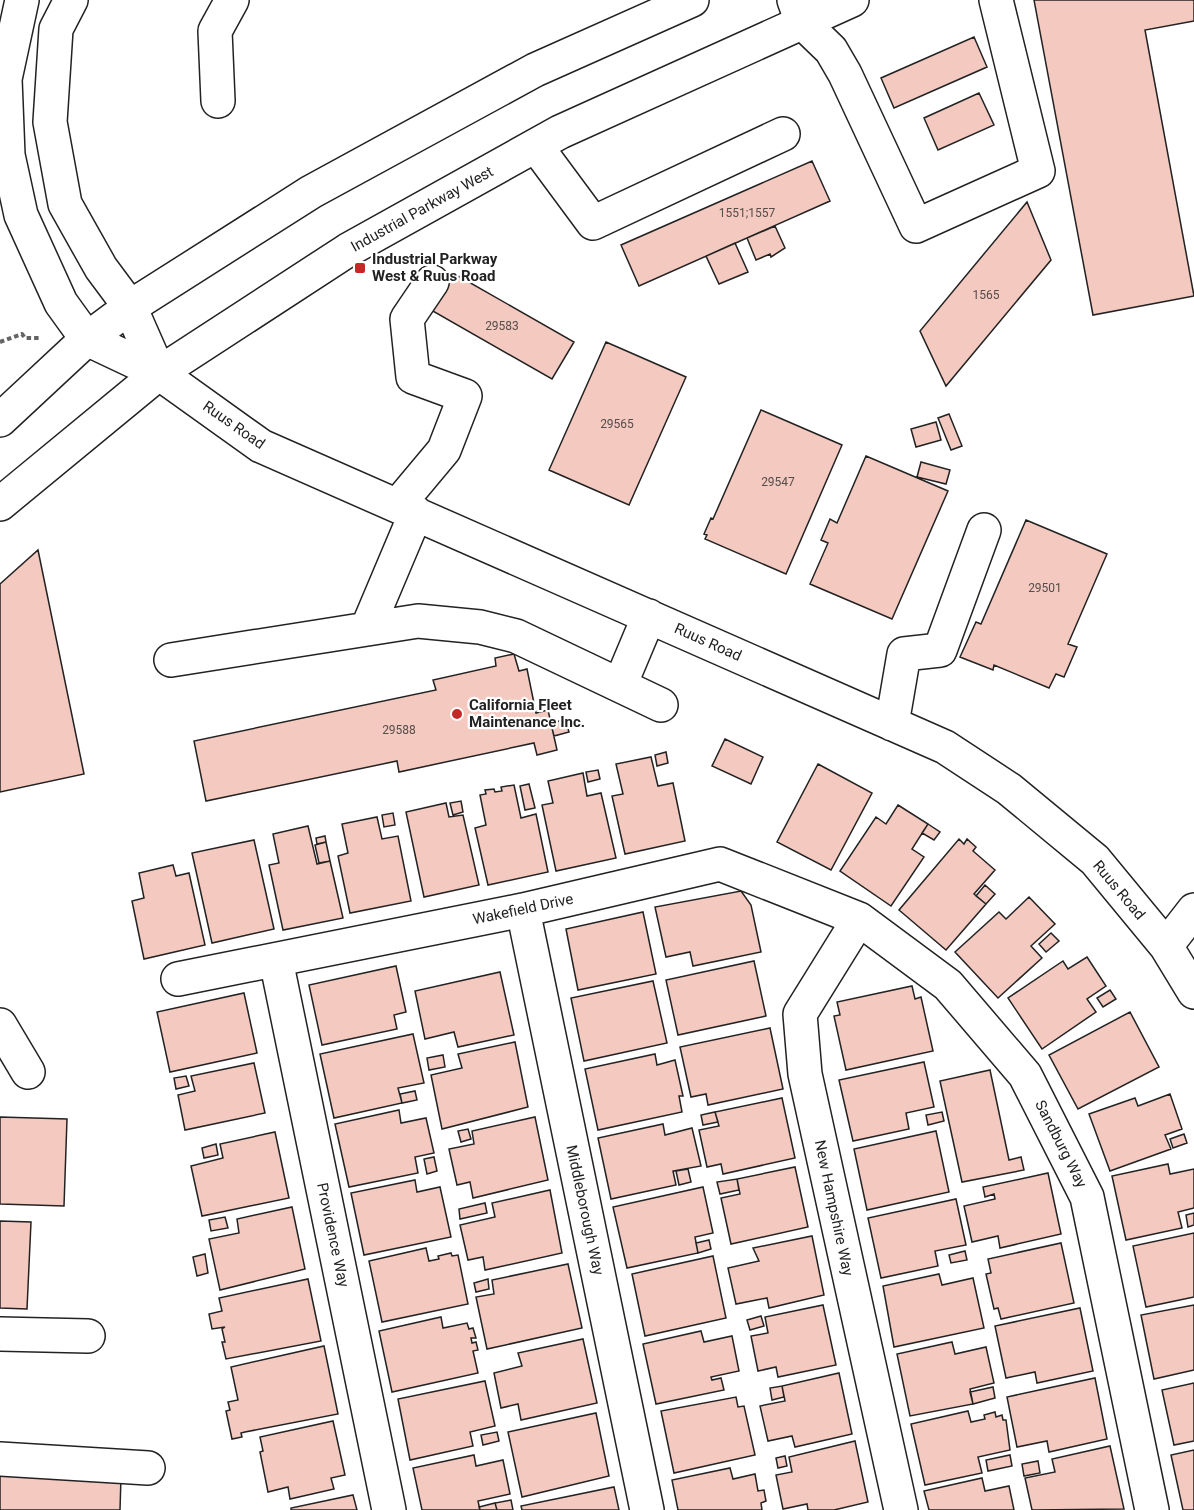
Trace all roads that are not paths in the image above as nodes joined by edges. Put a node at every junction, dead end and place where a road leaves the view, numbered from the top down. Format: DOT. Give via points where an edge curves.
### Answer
graph roads {
  1 [pos="21,0"];
  2 [pos="71,0"];
  3 [pos="232,0"];
  4 [pos="692,0"];
  5 [pos="852,0"];
  6 [pos="996,0"];
  7 [pos="798,11"];
  8 [pos="0,29"];
  9 [pos="218,101"];
  10 [pos="783,134"];
  11 [pos="536,146"];
  12 [pos="432,282"];
  13 [pos="130,307"];
  14 [pos="87,339"];
  15 [pos="159,373"];
  16 [pos="0,420"];
  17 [pos="0,504"];
  18 [pos="407,509"];
  19 [pos="984,530"];
  20 [pos="649,616"];
  21 [pos="367,629"];
  22 [pos="171,660"];
  23 [pos="620,685"];
  24 [pos="661,705"];
  25 [pos="892,724"];
  26 [pos="523,910"];
  27 [pos="1194,910"];
  28 [pos="859,920"];
  29 [pos="1166,946"];
  30 [pos="276,960"];
  31 [pos="178,979"];
  32 [pos="1194,992"];
  33 [pos="0,1025"];
  34 [pos="28,1072"];
  35 [pos="0,1334"];
  36 [pos="88,1336"];
  37 [pos="0,1459"];
  38 [pos="148,1468"];
  39 [pos="389,1510"];
  40 [pos="647,1510"];
  41 [pos="901,1510"];
  42 [pos="1152,1510"];
  1 -- 8 [label="street"];
  1 -- 14 [label="street" via="5,79 8,155 21,215 61,303"];
  2 -- 13 [label="street" via="57,29 50,122 65,204 101,268"];
  3 -- 9 [label="street" via="215,31"];
  4 -- 13 [label="street" via="535,69 441,119 311,192"];
  5 -- 7 [label="street, Industrial Parkway West"];
  6 -- 7 [label="street" via="1038,171 916,226 845,74"];
  7 -- 11 [label="street, Industrial Parkway West"];
  10 -- 11 [label="street" via="593,223"];
  11 -- 15 [label="street, Industrial Parkway West" via="348,250"];
  12 -- 18 [label="street" via="407,319 413,377 465,396 444,450"];
  13 -- 14 [label="street"];
  13 -- 15 [label="street"];
  14 -- 15 [label="street, Ruus Road"];
  14 -- 16 [label="street"];
  15 -- 17 [label="street, Industrial Parkway West"];
  15 -- 18 [label="street, Ruus Road" via="261,446"];
  18 -- 20 [label="street, Ruus Road"];
  18 -- 21 [label="street"];
  19 -- 25 [label="street" via="940,650 904,654"];
  20 -- 23 [label="street"];
  20 -- 25 [label="street, Ruus Road"];
  21 -- 22 [label="street"];
  21 -- 23 [label="street" via="418,621 480,627 516,636"];
  23 -- 24 [label="street"];
  25 -- 29 [label="street, Ruus Road" via="945,747 1009,789 1095,860"];
  26 -- 28 [label="street, Wakefield Drive" via="720,864"];
  26 -- 30 [label="street, Wakefield Drive"];
  26 -- 40 [label="street, Middleborough Way"];
  27 -- 29 [label="street"];
  28 -- 41 [label="street, New Hampshire Way" via="800,1014 805,1074"];
  28 -- 42 [label="street, Sandburg Way" via="948,985 1025,1075 1087,1197"];
  29 -- 32 [label="street, Ruus Road"];
  30 -- 31 [label="street, Wakefield Drive"];
  30 -- 39 [label="street, Providence Way"];
  33 -- 34 [label="street"];
  35 -- 36 [label="street"];
  37 -- 38 [label="street"];
}
